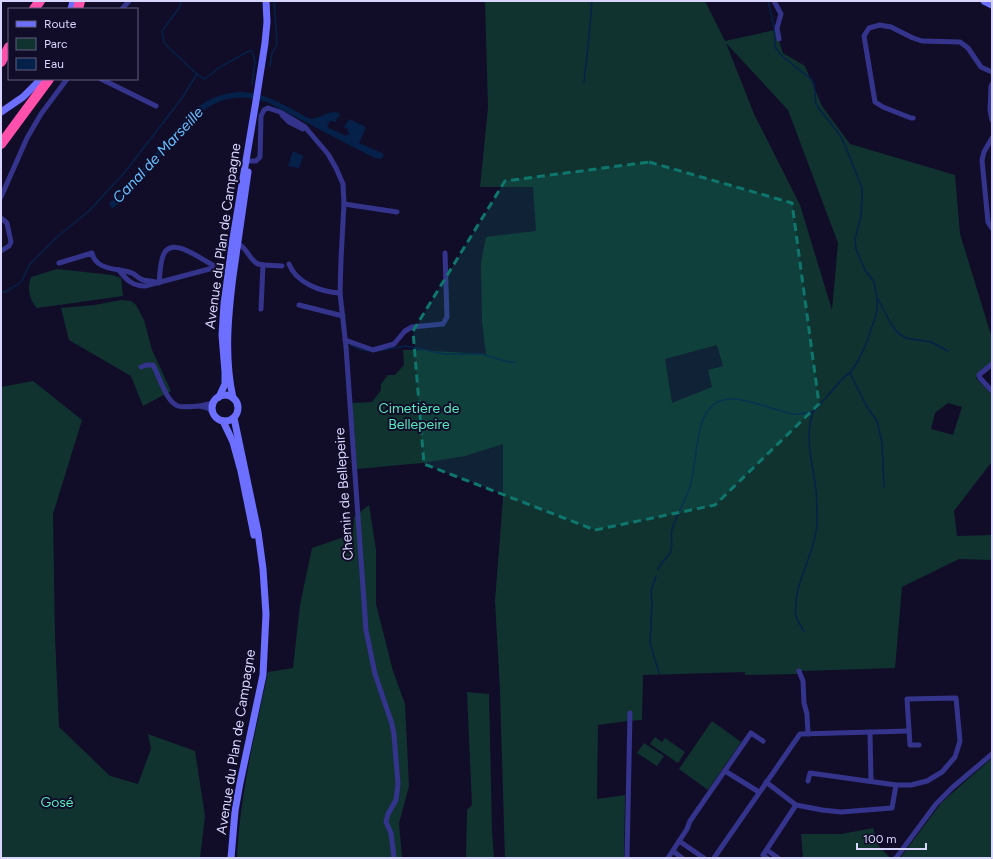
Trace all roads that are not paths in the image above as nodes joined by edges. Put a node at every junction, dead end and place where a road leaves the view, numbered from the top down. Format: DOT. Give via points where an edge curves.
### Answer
graph roads {
  1 [pos="268,1"];
  2 [pos="774,1"];
  3 [pos="984,1"];
  4 [pos="992,6"];
  5 [pos="779,39"];
  6 [pos="8,49"];
  7 [pos="1,62"];
  8 [pos="992,72"];
  9 [pos="34,80"];
  10 [pos="40,80"];
  11 [pos="48,80"];
  12 [pos="66,80"];
  13 [pos="103,80"];
  14 [pos="992,84"];
  15 [pos="156,106"];
  16 [pos="1,111"];
  17 [pos="913,118"];
  18 [pos="992,120"];
  19 [pos="992,138"];
  20 [pos="1,144"];
  21 [pos="248,161"];
  22 [pos="1,198"];
  23 [pos="344,204"];
  24 [pos="397,212"];
  25 [pos="1,218"];
  26 [pos="992,228"];
  27 [pos="237,243"];
  28 [pos="1,251"];
  29 [pos="445,253"];
  30 [pos="59,262"];
  31 [pos="289,264"];
  32 [pos="262,265"];
  33 [pos="282,266"];
  34 [pos="218,267"];
  35 [pos="229,268"];
  36 [pos="119,270"];
  37 [pos="159,283"];
  38 [pos="340,293"];
  39 [pos="299,305"];
  40 [pos="260,309"];
  41 [pos="343,316"];
  42 [pos="345,340"];
  43 [pos="992,364"];
  44 [pos="141,367"];
  45 [pos="992,391"];
  46 [pos="219,396"];
  47 [pos="233,398"];
  48 [pos="213,403"];
  49 [pos="200,406"];
  50 [pos="214,414"];
  51 [pos="234,418"];
  52 [pos="224,421"];
  53 [pos="799,672"];
  54 [pos="630,714"];
  55 [pos="909,731"];
  56 [pos="870,732"];
  57 [pos="808,734"];
  58 [pos="763,741"];
  59 [pos="919,745"];
  60 [pos="992,754"];
  61 [pos="726,770"];
  62 [pos="872,781"];
  63 [pos="766,782"];
  64 [pos="808,782"];
  65 [pos="896,785"];
  66 [pos="759,792"];
  67 [pos="796,805"];
  68 [pos="679,841"];
  69 [pos="767,850"];
  70 [pos="673,851"];
  71 [pos="227,858"];
  72 [pos="231,858"];
  73 [pos="394,858"];
  74 [pos="627,858"];
  75 [pos="668,858"];
  76 [pos="682,858"];
  77 [pos="704,858"];
  78 [pos="714,858"];
  79 [pos="767,858"];
  80 [pos="778,858"];
  81 [pos="896,858"];
  1 -- 21 [label="main road, Avenue du Plan de Campagne"];
  2 -- 5 [label="street" via="781,14 777,28"];
  3 -- 4 [label="main road"];
  6 -- 7 [label="highway"];
  8 -- 17 [label="street" via="981,67 968,48 960,42 922,41 886,26 869,28 864,36 875,102"];
  9 -- 16 [label="main road"];
  10 -- 16 [label="main road" via="22,97"];
  11 -- 20 [label="highway"];
  12 -- 22 [label="street" via="27,138"];
  13 -- 15 [label="street"];
  14 -- 18 [label="street"];
  19 -- 26 [label="street" via="982,160 988,222"];
  21 -- 23 [label="street, Chemin de Bellepeire" via="258,160 261,155 263,111 268,108 280,112 302,125 328,154 343,184"];
  21 -- 27 [label="main road, Avenue du Plan de Campagne"];
  21 -- 35 [label="main road, Avenue du Plan de Campagne"];
  23 -- 24 [label="street"];
  23 -- 38 [label="street, Chemin de Bellepeire"];
  25 -- 28 [label="street" via="6,223 11,242"];
  27 -- 32 [label="street" via="244,246 255,262"];
  27 -- 47 [label="main road, Avenue du Plan de Campagne" via="228,337"];
  29 -- 42 [label="street" via="447,317 443,324 412,327 394,344 373,350"];
  30 -- 36 [label="street" via="92,253 93,258 101,265"];
  31 -- 38 [label="street" via="298,278 306,284"];
  32 -- 33 [label="street"];
  32 -- 40 [label="street"];
  34 -- 35 [label="street"];
  34 -- 37 [label="street"];
  34 -- 37 [label="street" via="175,246 164,253"];
  35 -- 46 [label="main road, Avenue du Plan de Campagne" via="222,335 225,384"];
  36 -- 37 [label="street" via="134,274 143,280"];
  36 -- 37 [label="street" via="135,285"];
  38 -- 41 [label="street, Chemin de Bellepeire"];
  39 -- 41 [label="street"];
  41 -- 42 [label="street, Chemin de Bellepeire"];
  42 -- 73 [label="street, Chemin de Bellepeire" via="366,630 375,674 394,735 398,784 396,800 386,822 391,833"];
  43 -- 45 [label="street" via="979,375"];
  44 -- 49 [label="street" via="153,365 174,404 184,407"];
  46 -- 47 [label="main road"];
  46 -- 48 [label="main road"];
  47 -- 51 [label="main road" via="238,406"];
  48 -- 49 [label="street"];
  48 -- 50 [label="main road"];
  49 -- 50 [label="street" via="208,408"];
  50 -- 52 [label="main road"];
  51 -- 52 [label="main road"];
  51 -- 72 [label="main road, Avenue du Plan de Campagne" via="258,532 266,614 263,675 236,804"];
  52 -- 71 [label="main road, Avenue du Plan de Campagne" via="239,464 255,537 261,612 259,671 235,785"];
  53 -- 57 [label="street" via="803,681"];
  54 -- 74 [label="street"];
  55 -- 56 [label="street"];
  55 -- 59 [label="street" via="910,745"];
  55 -- 65 [label="street" via="906,699 956,698 960,740 955,757 942,772 927,781"];
  56 -- 57 [label="street"];
  56 -- 62 [label="street"];
  57 -- 63 [label="street" via="800,734"];
  58 -- 61 [label="street" via="751,733"];
  60 -- 81 [label="street" via="936,804"];
  61 -- 66 [label="street"];
  61 -- 68 [label="street"];
  62 -- 64 [label="street" via="810,773"];
  62 -- 65 [label="street"];
  63 -- 66 [label="street"];
  63 -- 67 [label="street"];
  65 -- 67 [label="street" via="892,808 841,812"];
  66 -- 78 [label="street"];
  67 -- 69 [label="street"];
  68 -- 70 [label="street"];
  68 -- 77 [label="street"];
  69 -- 79 [label="street" via="763,855"];
  69 -- 80 [label="street"];
  70 -- 75 [label="street"];
  70 -- 76 [label="street"];
}
